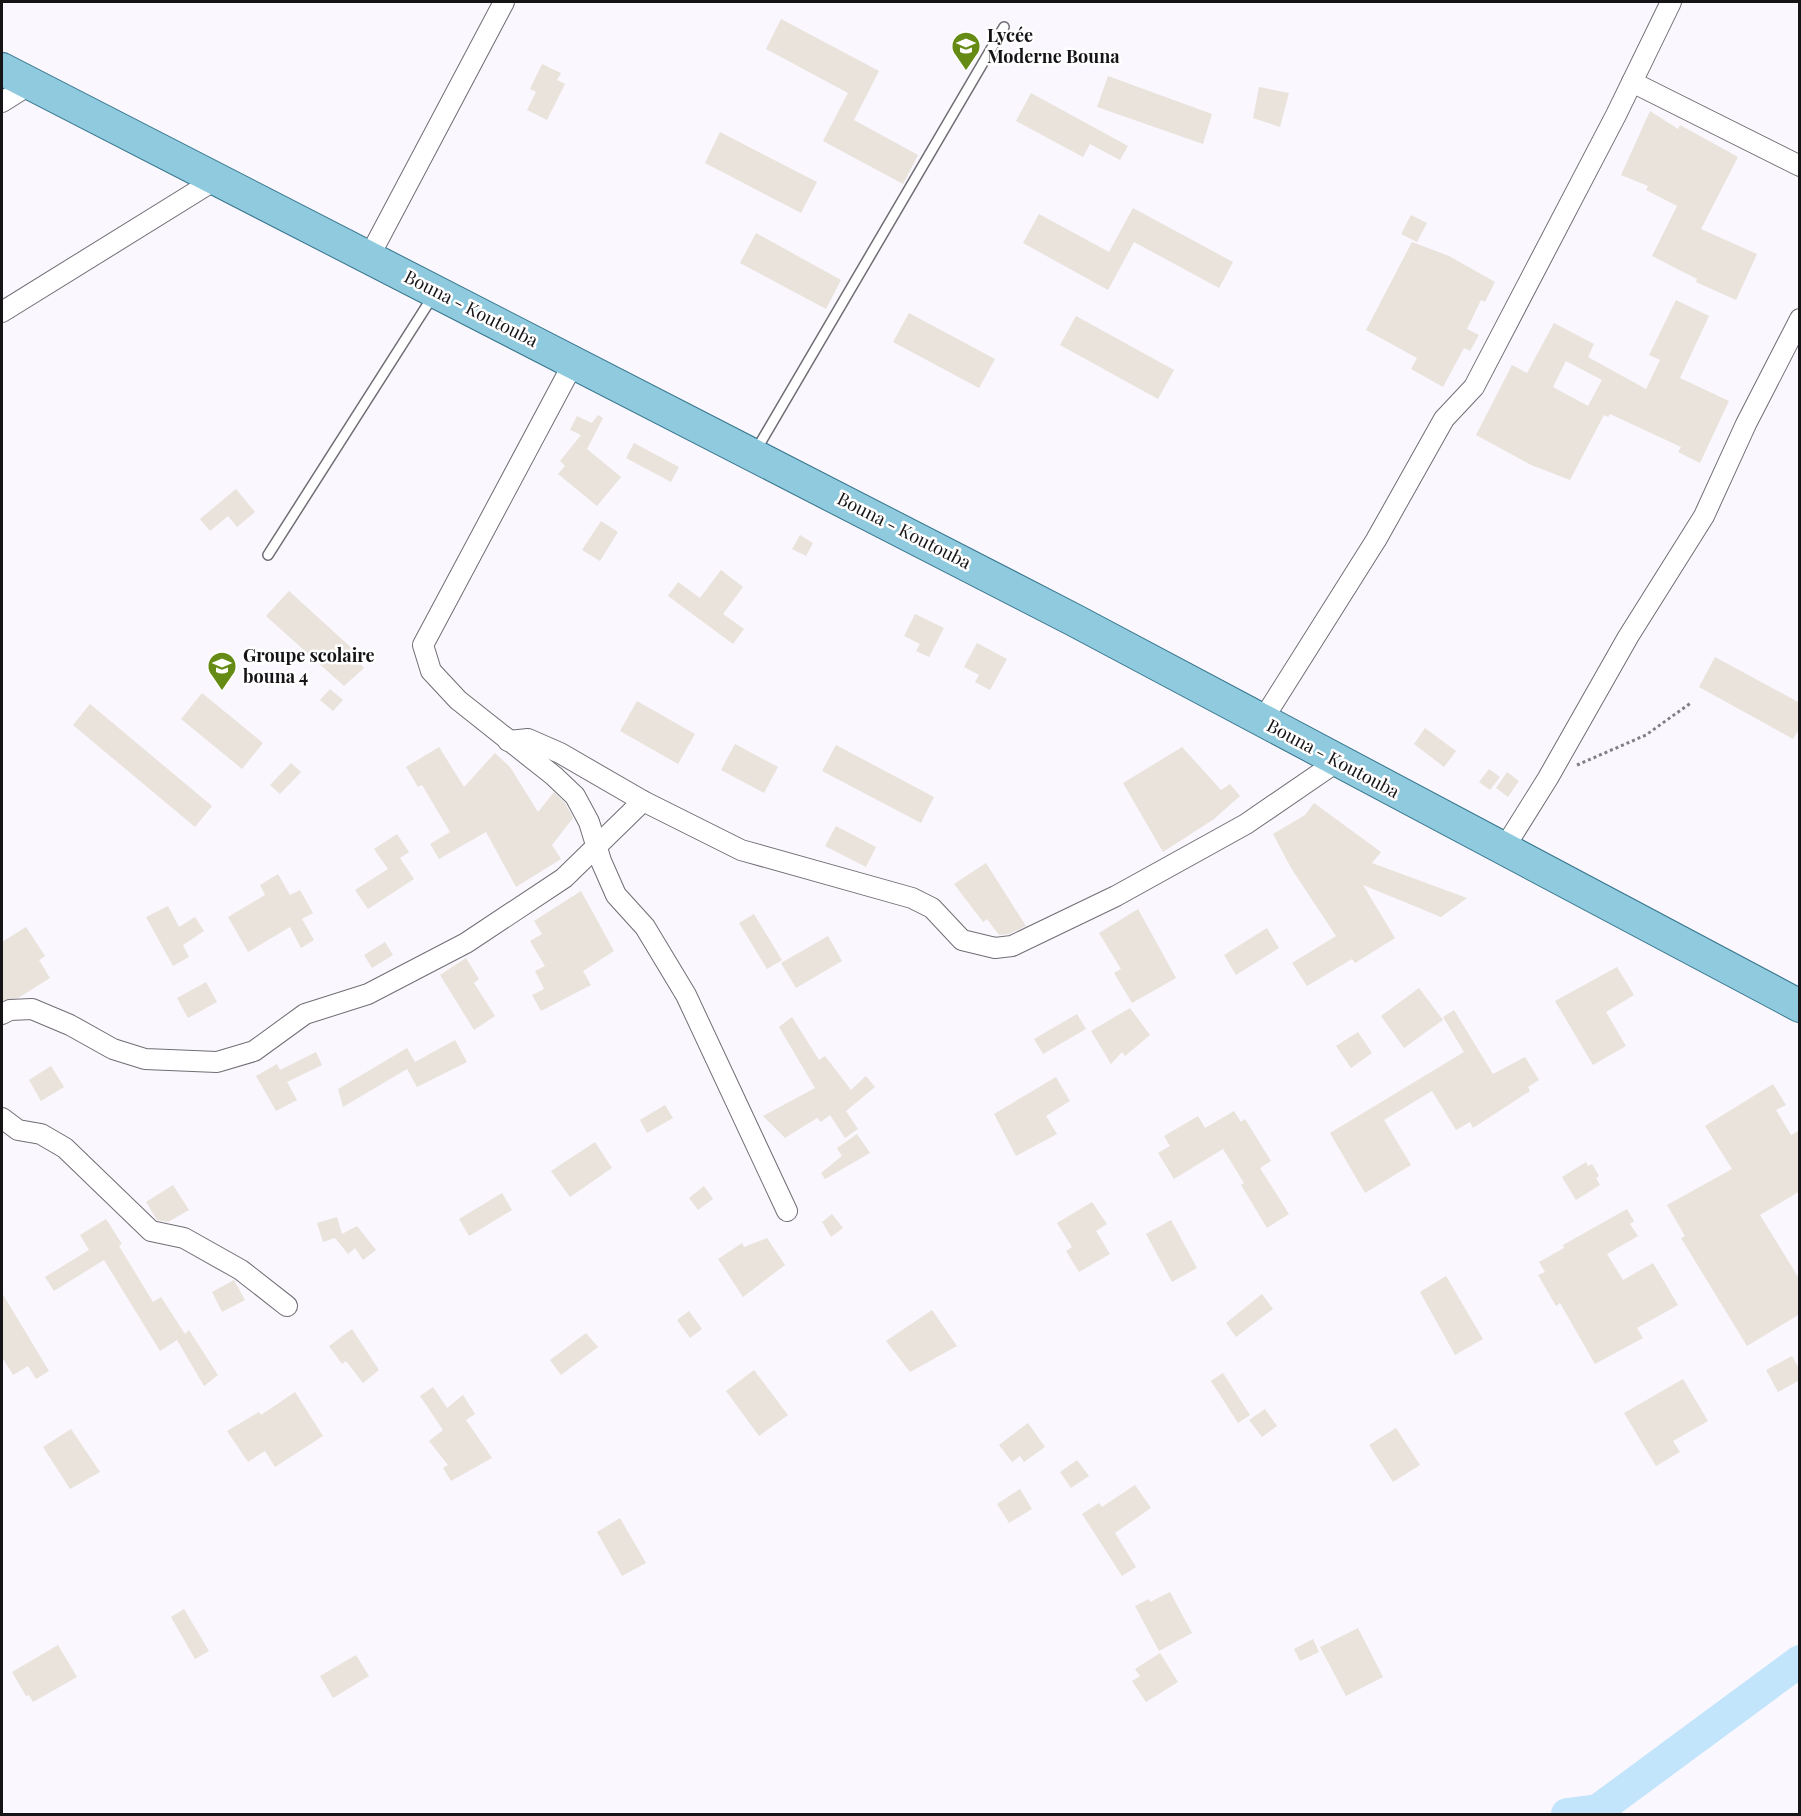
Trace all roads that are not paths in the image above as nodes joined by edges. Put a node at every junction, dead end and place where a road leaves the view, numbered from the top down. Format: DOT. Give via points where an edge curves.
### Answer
graph roads {
  1 [pos="504,2"];
  2 [pos="1671,2"];
  3 [pos="1004,27"];
  4 [pos="2,69"];
  5 [pos="1632,82"];
  6 [pos="29,85"];
  7 [pos="2,102"];
  8 [pos="1800,166"];
  9 [pos="215,180"];
  10 [pos="369,257"];
  11 [pos="436,291"];
  12 [pos="2,312"];
  13 [pos="1800,319"];
  14 [pos="574,362"];
  15 [pos="754,454"];
  16 [pos="268,555"];
  17 [pos="1262,721"];
  18 [pos="508,741"];
  19 [pos="1338,761"];
  20 [pos="643,801"];
  21 [pos="597,848"];
  22 [pos="1503,850"];
  23 [pos="1800,1006"];
  24 [pos="2,1014"];
  25 [pos="2,1118"];
  26 [pos="787,1210"];
  27 [pos="287,1306"];
  1 -- 10 [label="street"];
  2 -- 5 [label="street"];
  3 -- 15 [label="lane"];
  4 -- 6 [label="main road, Bouna - Koutouba"];
  5 -- 8 [label="street"];
  5 -- 17 [label="street" via="1474,387 1444,420 1376,540"];
  6 -- 7 [label="street"];
  6 -- 9 [label="main road, Bouna - Koutouba"];
  9 -- 10 [label="main road, Bouna - Koutouba"];
  9 -- 12 [label="street"];
  10 -- 11 [label="main road, Bouna - Koutouba"];
  11 -- 14 [label="main road, Bouna - Koutouba"];
  11 -- 16 [label="lane"];
  13 -- 22 [label="street" via="1704,516"];
  14 -- 15 [label="main road, Bouna - Koutouba"];
  14 -- 18 [label="street" via="423,645 431,671 458,700"];
  15 -- 17 [label="main road, Bouna - Koutouba"];
  17 -- 19 [label="main road, Bouna - Koutouba"];
  18 -- 20 [label="street" via="528,739 560,753"];
  18 -- 21 [label="street" via="575,796"];
  19 -- 20 [label="street" via="1246,824 1116,896 1012,946 995,948 962,940 932,908 912,898 741,850"];
  19 -- 22 [label="main road, Bouna - Koutouba"];
  20 -- 21 [label="street"];
  21 -- 24 [label="street" via="564,878 466,943 368,994 305,1014 254,1051 217,1062 145,1059 113,1049 32,1009"];
  21 -- 26 [label="street" via="616,895 645,927 686,995"];
  22 -- 23 [label="main road, Bouna - Koutouba"];
  25 -- 27 [label="street" via="8,1126 41,1134 65,1148 151,1231 184,1238 241,1270"];
}
